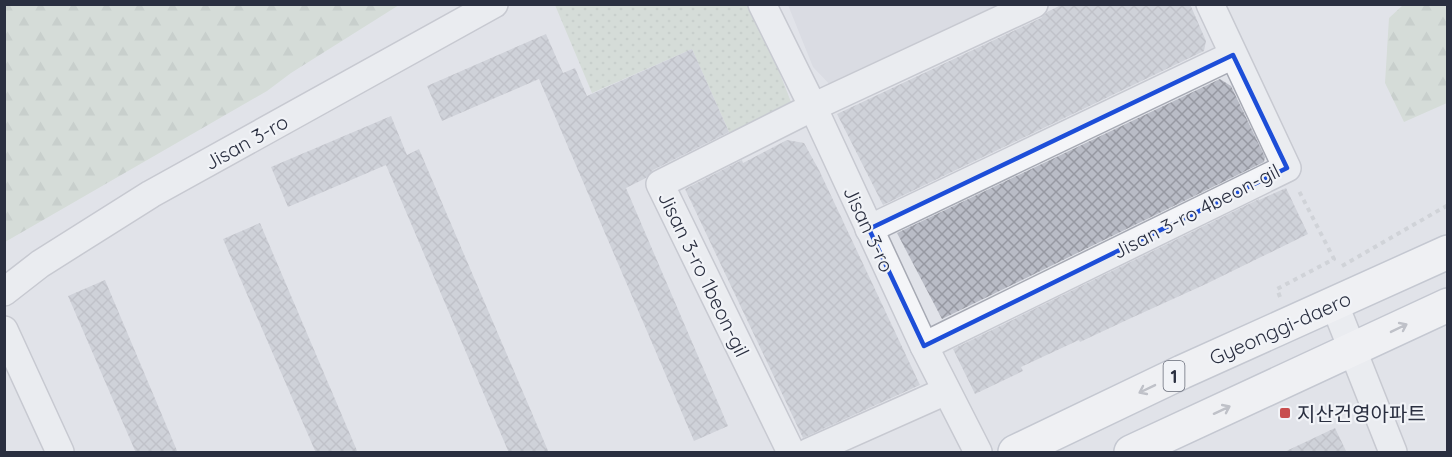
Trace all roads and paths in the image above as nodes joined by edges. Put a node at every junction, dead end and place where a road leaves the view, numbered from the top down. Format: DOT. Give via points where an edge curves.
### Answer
graph roads {
  1 [pos="494,4"];
  2 [pos="762,4"];
  3 [pos="1034,4"];
  4 [pos="1210,4"];
  5 [pos="1233,55"];
  6 [pos="813,107"];
  7 [pos="1287,168"];
  8 [pos="869,229"];
  9 [pos="1448,252"];
  10 [pos="4,292"];
  11 [pos="1334,303"];
  12 [pos="1448,305"];
  13 [pos="1292,322"];
  14 [pos="4,330"];
  15 [pos="924,346"];
  16 [pos="1353,350"];
  17 [pos="946,390"];
  18 [pos="60,453"];
  19 [pos="791,453"];
  20 [pos="809,453"];
  21 [pos="978,453"];
  22 [pos="1015,453"];
  23 [pos="1131,453"];
  24 [pos="1393,453"];
  1 -- 10 [label="street, Jisan 3-ro" via="152,194 40,264"];
  2 -- 6 [label="street, Jisan 3-ro"];
  3 -- 6 [label="street"];
  4 -- 5 [label="street, Jisan 3-ro 4beon-gil"];
  5 -- 7 [label="street, Jisan 3-ro 4beon-gil"];
  5 -- 8 [label="street"];
  6 -- 8 [label="street, Jisan 3-ro"];
  6 -- 19 [label="street, Jisan 3-ro 1beon-gil" via="660,184"];
  7 -- 13 [label="path" via="1334,259 1277,289"];
  7 -- 15 [label="street, Jisan 3-ro 4beon-gil"];
  8 -- 15 [label="street, Jisan 3-ro"];
  9 -- 11 [label="main road, Gyeonggi-daero / 1"];
  11 -- 13 [label="main road, Gyeonggi-daero / 1"];
  11 -- 16 [label="street"];
  16 -- 12 [label="main road, one-way"];
  13 -- 22 [label="main road, Gyeonggi-daero / 1, one-way"];
  14 -- 18 [label="street"];
  15 -- 17 [label="street, Jisan 3-ro"];
  23 -- 16 [label="main road, one-way"];
  16 -- 24 [label="street"];
  17 -- 20 [label="street"];
  17 -- 21 [label="street, Jisan 3-ro"];
}
